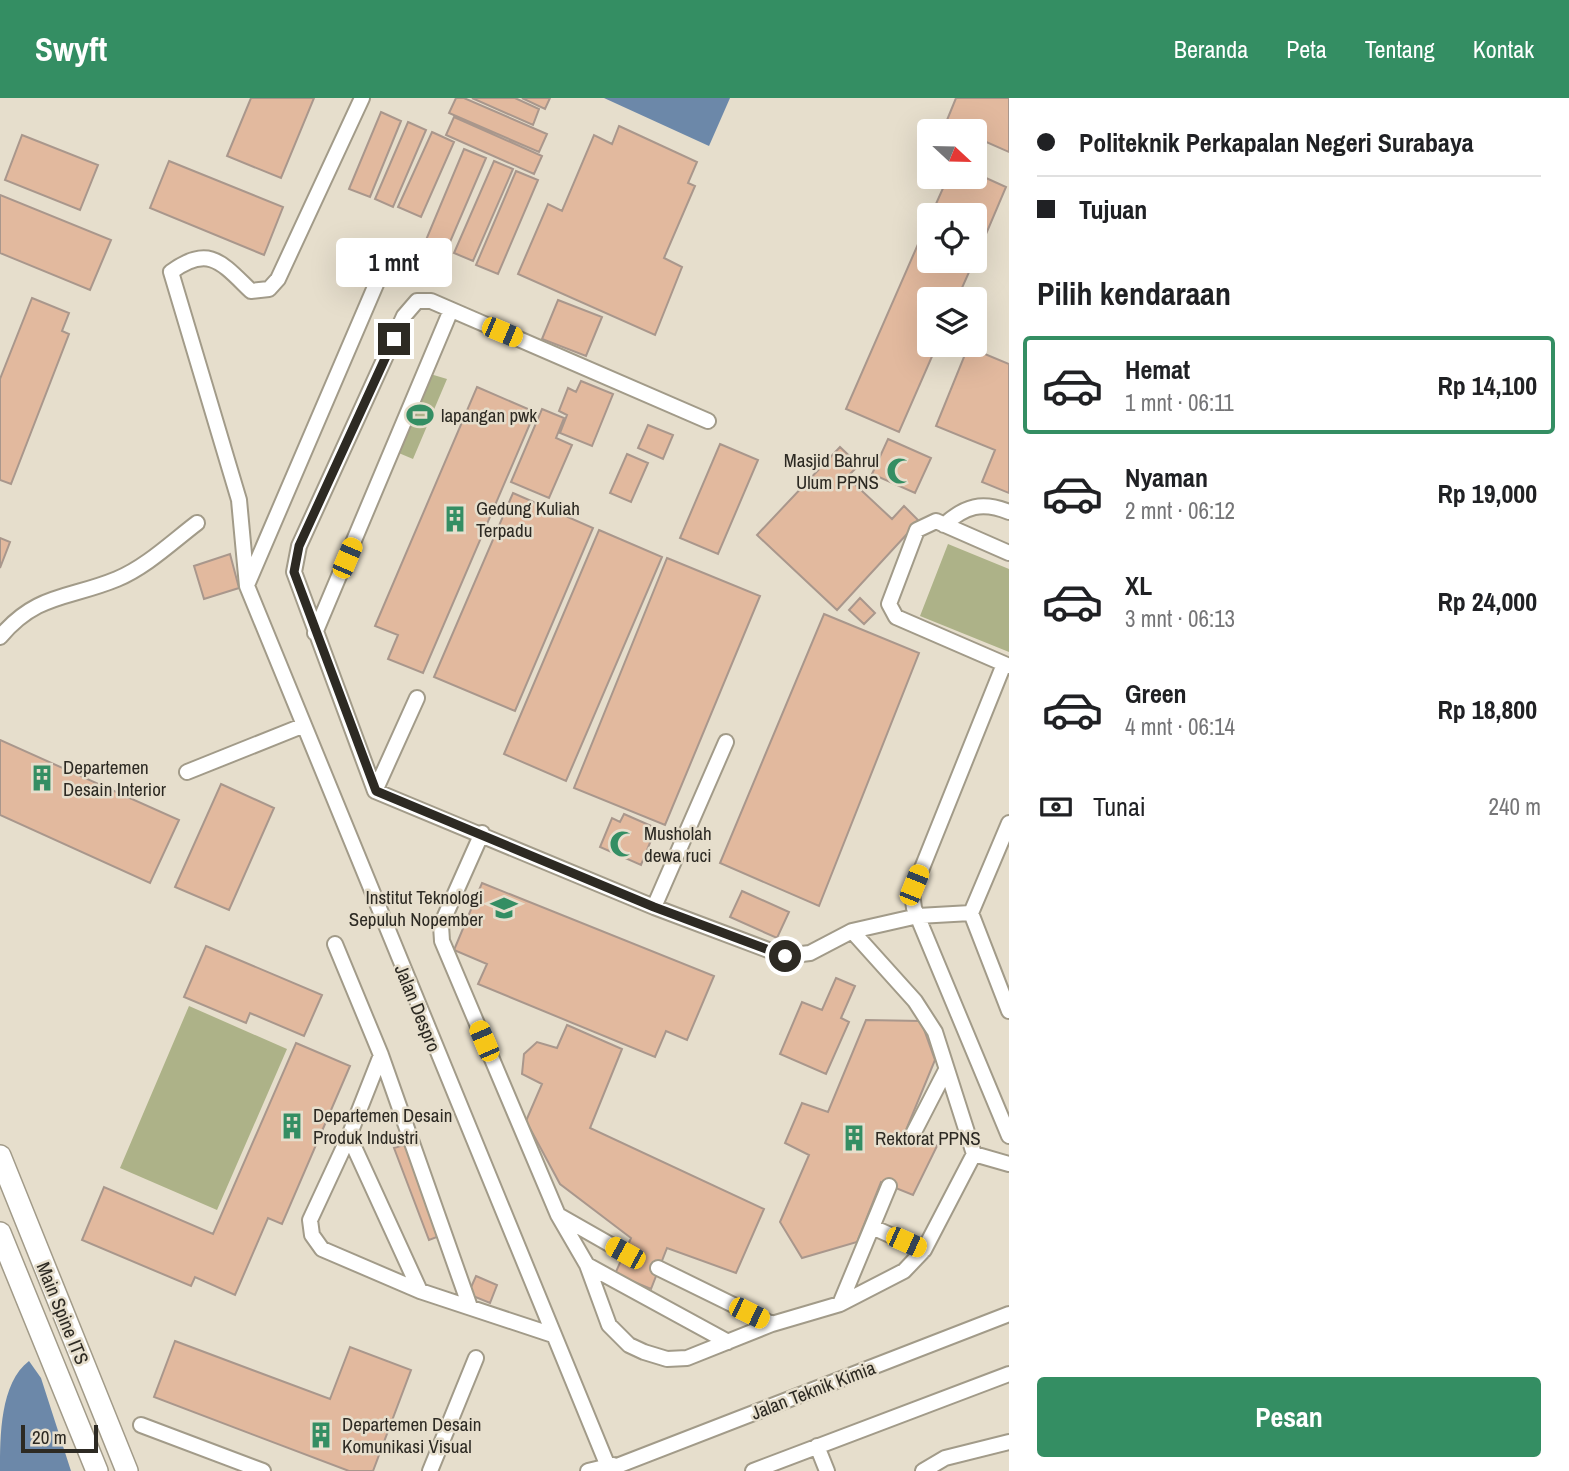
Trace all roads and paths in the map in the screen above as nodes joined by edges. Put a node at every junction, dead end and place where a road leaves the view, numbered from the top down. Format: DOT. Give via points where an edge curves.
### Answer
graph roads {
  1 [pos="362,98"];
  2 [pos="380,275"];
  3 [pos="451,310"];
  4 [pos="708,421"];
  5 [pos="1009,512"];
  6 [pos="197,523"];
  7 [pos="944,525"];
  8 [pos="1009,553"];
  9 [pos="247,586"];
  10 [pos="315,633"];
  11 [pos="0,638"];
  12 [pos="1007,665"];
  13 [pos="416,698"];
  14 [pos="302,726"];
  15 [pos="726,742"];
  16 [pos="187,772"];
  17 [pos="376,791"];
  18 [pos="1009,823"];
  19 [pos="482,833"];
  20 [pos="654,907"];
  21 [pos="971,912"];
  22 [pos="918,916"];
  23 [pos="852,931"];
  24 [pos="335,944"];
  25 [pos="1009,1011"];
  26 [pos="381,1055"];
  27 [pos="946,1070"];
  28 [pos="913,1133"];
  29 [pos="349,1136"];
  30 [pos="1009,1136"];
  31 [pos="974,1154"];
  32 [pos="0,1156"];
  33 [pos="1009,1164"];
  34 [pos="889,1186"];
  35 [pos="558,1215"];
  36 [pos="872,1227"];
  37 [pos="0,1233"];
  38 [pos="924,1250"];
  39 [pos="625,1253"];
  40 [pos="587,1265"];
  41 [pos="658,1268"];
  42 [pos="420,1291"];
  43 [pos="58,1299"];
  44 [pos="840,1304"];
  45 [pos="470,1307"];
  46 [pos="31,1308"];
  47 [pos="1009,1314"];
  48 [pos="772,1324"];
  49 [pos="553,1335"];
  50 [pos="728,1342"];
  51 [pos="476,1358"];
  52 [pos="1009,1374"];
  53 [pos="141,1425"];
  54 [pos="1009,1443"];
  55 [pos="817,1446"];
  56 [pos="944,1465"];
  57 [pos="617,1467"];
  58 [pos="97,1471"];
  59 [pos="127,1471"];
  60 [pos="262,1471"];
  61 [pos="430,1471"];
  62 [pos="588,1471"];
  63 [pos="753,1471"];
  64 [pos="827,1471"];
  65 [pos="923,1471"];
  1 -- 9 [label="lane, Jalan Despro" via="278,279 269,289 251,291 208,256 189,259 171,272 239,500"];
  2 -- 9 [label="lane"];
  3 -- 4 [label="lane"];
  3 -- 10 [label="lane"];
  3 -- 10 [label="lane" via="431,301 417,301 404,316 299,546 294,572"];
  5 -- 7 [label="lane" via="961,509"];
  6 -- 11 [label="lane" via="118,578 39,604 16,618"];
  7 -- 8 [label="lane"];
  7 -- 12 [label="lane" via="936,521 916,530 890,600 891,611"];
  9 -- 14 [label="lane, Jalan Despro"];
  10 -- 17 [label="lane"];
  12 -- 22 [label="lane" via="914,885"];
  13 -- 17 [label="lane"];
  14 -- 16 [label="lane"];
  14 -- 49 [label="lane, Jalan Despro"];
  15 -- 20 [label="lane"];
  17 -- 19 [label="lane"];
  18 -- 21 [label="lane"];
  19 -- 20 [label="lane"];
  19 -- 35 [label="lane" via="441,925 442,941"];
  20 -- 23 [label="lane" via="785,956 810,953"];
  21 -- 22 [label="lane"];
  21 -- 25 [label="lane"];
  22 -- 23 [label="lane"];
  22 -- 30 [label="lane"];
  23 -- 27 [label="lane" via="926,1014"];
  24 -- 26 [label="lane"];
  26 -- 29 [label="lane"];
  26 -- 45 [label="lane"];
  27 -- 28 [label="lane"];
  27 -- 31 [label="lane"];
  29 -- 42 [label="lane"];
  29 -- 42 [label="lane" via="310,1220 312,1235 322,1249"];
  31 -- 33 [label="lane"];
  31 -- 38 [label="lane"];
  32 -- 43 [label="street, Main Spine ITS"];
  34 -- 36 [label="lane"];
  35 -- 39 [label="lane"];
  35 -- 40 [label="lane"];
  36 -- 38 [label="lane"];
  36 -- 44 [label="lane"];
  37 -- 46 [label="street, Main Spine ITS"];
  38 -- 44 [label="lane" via="909,1268"];
  40 -- 50 [label="lane"];
  40 -- 50 [label="lane" via="609,1325 629,1345 676,1359"];
  41 -- 48 [label="lane"];
  42 -- 45 [label="lane"];
  43 -- 46 [label="street"];
  43 -- 59 [label="street, Main Spine ITS"];
  44 -- 48 [label="lane"];
  45 -- 49 [label="lane"];
  46 -- 58 [label="street, Main Spine ITS"];
  47 -- 57 [label="lane, Jalan Teknik Kimia"];
  48 -- 50 [label="lane"];
  49 -- 57 [label="lane, Jalan Despro"];
  51 -- 61 [label="lane"];
  52 -- 55 [label="lane"];
  53 -- 60 [label="lane"];
  54 -- 56 [label="lane"];
  55 -- 63 [label="lane"];
  55 -- 64 [label="lane"];
  56 -- 65 [label="lane"];
  57 -- 62 [label="lane, Jalan Teknik Kimia"];
}
